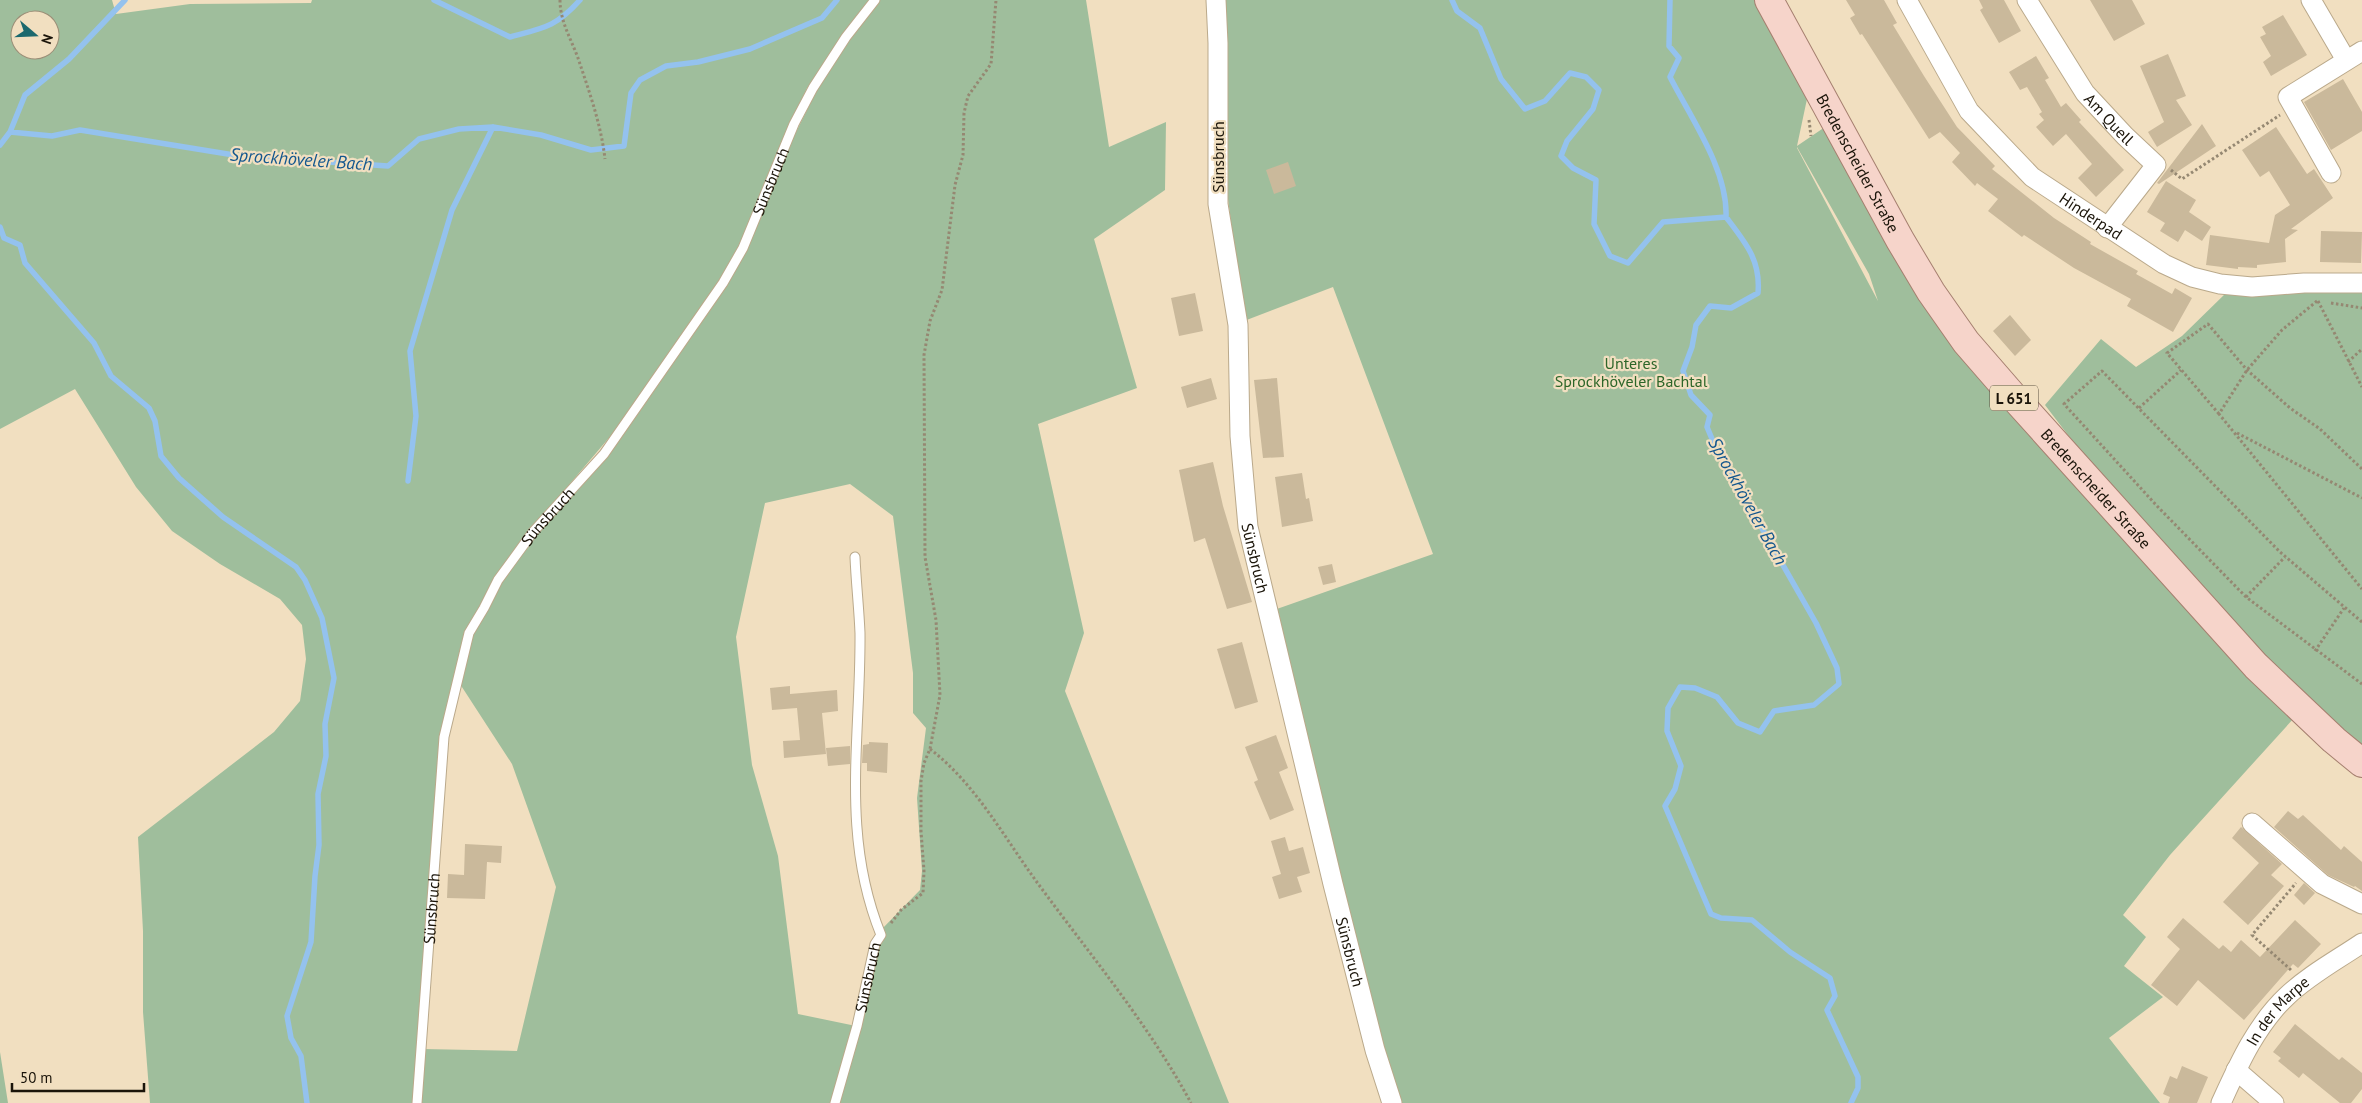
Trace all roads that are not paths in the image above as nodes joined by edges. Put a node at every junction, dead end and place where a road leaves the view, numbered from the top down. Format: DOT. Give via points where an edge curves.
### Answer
graph roads {
  1 [pos="875,0"];
  2 [pos="1216,0"];
  3 [pos="1769,0"];
  4 [pos="1907,0"];
  5 [pos="2027,0"];
  6 [pos="2311,0"];
  7 [pos="2354,56"];
  8 [pos="2331,173"];
  9 [pos="2107,228"];
  10 [pos="2362,283"];
  11 [pos="855,557"];
  12 [pos="2362,763"];
  13 [pos="2252,823"];
  14 [pos="2362,904"];
  15 [pos="2362,943"];
  16 [pos="2236,1070"];
  17 [pos="417,1103"];
  18 [pos="835,1103"];
  19 [pos="1392,1103"];
  20 [pos="2221,1103"];
  21 [pos="2274,1103"];
  1 -- 17 [label="lane, Sünsbruch" via="846,37 809,95 775,165 743,248 723,283 604,454 533,532 498,580 469,633 444,737"];
  2 -- 19 [label="street, Sünsbruch" via="1218,204 1238,324 1240,436 1248,527 1333,884"];
  3 -- 12 [label="main road, Bredenscheider Straße / L 651" via="1900,240 1966,342 2256,666"];
  4 -- 9 [label="street, Hinderpad" via="1969,111 2032,177"];
  5 -- 9 [label="street, Am Quell" via="2085,93 2156,165"];
  6 -- 7 [label="street"];
  7 -- 8 [label="street" via="2288,97"];
  9 -- 10 [label="street, Hinderpad" via="2164,264 2205,282 2252,287"];
  11 -- 18 [label="lane, Sünsbruch" via="860,633 854,771 858,852 881,935 875,944 857,1026"];
  13 -- 14 [label="street" via="2322,884"];
  15 -- 16 [label="street, In der Marpe" via="2304,982 2278,1006"];
  16 -- 20 [label="street, In der Marpe"];
  16 -- 21 [label="street"];
}
